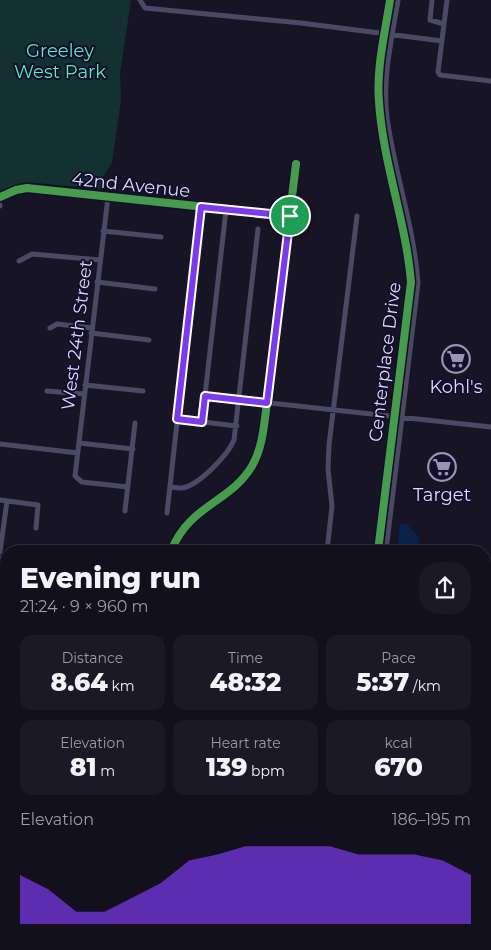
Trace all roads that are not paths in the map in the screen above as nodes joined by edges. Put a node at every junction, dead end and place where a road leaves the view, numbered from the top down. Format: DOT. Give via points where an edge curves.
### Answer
graph roads {
  1 [pos="390,0"];
  2 [pos="398,0"];
  3 [pos="432,0"];
  4 [pos="447,0"];
  5 [pos="140,2"];
  6 [pos="444,24"];
  7 [pos="385,33"];
  8 [pos="393,34"];
  9 [pos="442,41"];
  10 [pos="491,81"];
  11 [pos="296,164"];
  12 [pos="69,194"];
  13 [pos="108,197"];
  14 [pos="0,198"];
  15 [pos="68,202"];
  16 [pos="201,207"];
  17 [pos="226,210"];
  18 [pos="290,216"];
  19 [pos="357,216"];
  20 [pos="258,229"];
  21 [pos="103,230"];
  22 [pos="161,237"];
  23 [pos="100,260"];
  24 [pos="20,261"];
  25 [pos="97,282"];
  26 [pos="155,288"];
  27 [pos="50,328"];
  28 [pos="91,330"];
  29 [pos="149,340"];
  30 [pos="85,385"];
  31 [pos="47,391"];
  32 [pos="143,391"];
  33 [pos="84,394"];
  34 [pos="205,396"];
  35 [pos="240,400"];
  36 [pos="267,403"];
  37 [pos="333,410"];
  38 [pos="395,417"];
  39 [pos="402,418"];
  40 [pos="177,419"];
  41 [pos="202,422"];
  42 [pos="136,423"];
  43 [pos="237,426"];
  44 [pos="491,427"];
  45 [pos="78,443"];
  46 [pos="0,444"];
  47 [pos="132,449"];
  48 [pos="78,453"];
  49 [pos="170,487"];
  50 [pos="128,488"];
  51 [pos="0,500"];
  52 [pos="7,501"];
  53 [pos="126,511"];
  54 [pos="167,513"];
  55 [pos="36,528"];
  56 [pos="1,545"];
  57 [pos="174,545"];
  58 [pos="328,545"];
  59 [pos="379,545"];
  60 [pos="387,545"];
  1 -- 7 [label="street, Centerplace Drive"];
  2 -- 8 [label="street, Centerplace Drive"];
  3 -- 6 [label="street" via="430,20"];
  4 -- 6 [label="street"];
  5 -- 7 [label="street" via="144,8"];
  6 -- 9 [label="street"];
  7 -- 8 [label="street"];
  7 -- 38 [label="street, Centerplace Drive" via="378,87 380,117 411,282"];
  8 -- 9 [label="street"];
  8 -- 39 [label="street, Centerplace Drive" via="386,87 387,117 416,254 418,283"];
  9 -- 10 [label="street" via="440,75"];
  11 -- 18 [label="street"];
  12 -- 13 [label="street, 42nd Avenue"];
  12 -- 14 [label="street, 42nd Avenue" via="27,188"];
  12 -- 15 [label="street"];
  13 -- 16 [label="street, 42nd Avenue"];
  13 -- 21 [label="street, West 24th Street"];
  16 -- 17 [label="street, 42nd Avenue"];
  16 -- 40 [label="street"];
  17 -- 18 [label="street, 42nd Avenue"];
  17 -- 34 [label="street"];
  18 -- 36 [label="street"];
  19 -- 37 [label="street"];
  20 -- 35 [label="street"];
  21 -- 22 [label="street"];
  21 -- 23 [label="street, West 24th Street"];
  23 -- 24 [label="street" via="32,254"];
  23 -- 25 [label="street, West 24th Street"];
  25 -- 26 [label="street"];
  25 -- 28 [label="street, West 24th Street"];
  27 -- 28 [label="street" via="58,324"];
  28 -- 29 [label="street"];
  28 -- 30 [label="street, West 24th Street"];
  30 -- 32 [label="street"];
  30 -- 33 [label="street, West 24th Street"];
  31 -- 33 [label="street"];
  33 -- 45 [label="street, West 24th Street"];
  34 -- 35 [label="street"];
  34 -- 41 [label="street"];
  35 -- 36 [label="street"];
  35 -- 43 [label="street"];
  36 -- 37 [label="street"];
  36 -- 57 [label="street" via="262,439 252,466 234,486 189,521"];
  37 -- 38 [label="street"];
  37 -- 58 [label="street" via="328,469 332,506"];
  38 -- 39 [label="street"];
  38 -- 59 [label="street, Centerplace Drive"];
  39 -- 44 [label="street"];
  39 -- 60 [label="street, Centerplace Drive"];
  40 -- 41 [label="street"];
  40 -- 49 [label="street"];
  41 -- 43 [label="street"];
  42 -- 47 [label="street"];
  43 -- 49 [label="street" via="230,450 218,464 185,487"];
  45 -- 47 [label="street"];
  45 -- 48 [label="street, West 24th Street"];
  46 -- 48 [label="street"];
  47 -- 50 [label="street"];
  48 -- 50 [label="street, West 24th Street" via="75,476 82,482"];
  49 -- 54 [label="street"];
  50 -- 53 [label="street"];
  51 -- 52 [label="street"];
  52 -- 55 [label="street" via="38,505"];
  52 -- 56 [label="street"];
}
